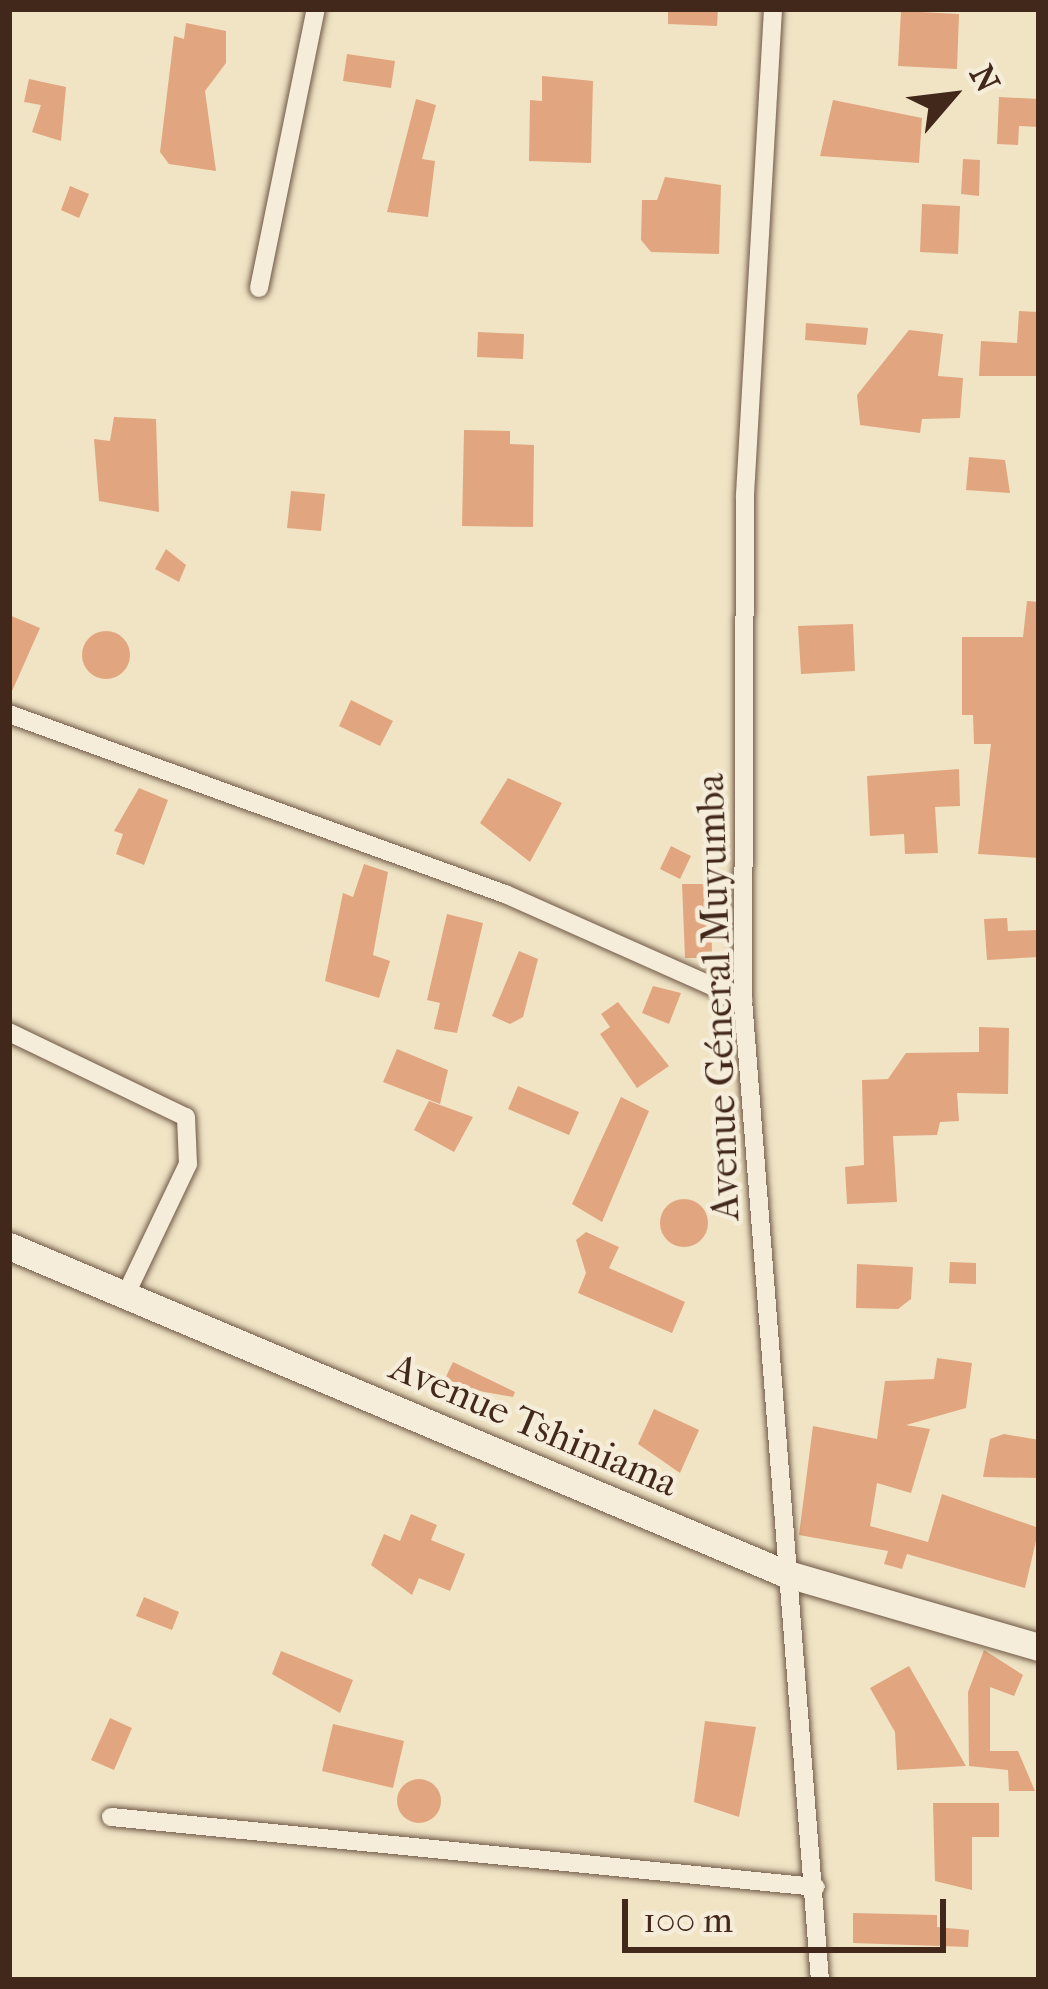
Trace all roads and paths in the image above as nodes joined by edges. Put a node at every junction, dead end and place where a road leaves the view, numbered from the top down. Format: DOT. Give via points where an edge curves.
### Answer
graph roads {
  1 [pos="316,9"];
  2 [pos="772,9"];
  3 [pos="259,288"];
  4 [pos="9,714"];
  5 [pos="743,1000"];
  6 [pos="9,1032"];
  7 [pos="9,1246"];
  8 [pos="125,1296"];
  9 [pos="784,1573"];
  10 [pos="1039,1647"];
  11 [pos="111,1817"];
  12 [pos="817,1888"];
  13 [pos="820,1980"];
  1 -- 3 [label="street"];
  2 -- 5 [label="street, Avenue Géneral Muyumba" via="745,496"];
  4 -- 5 [label="street" via="505,894"];
  5 -- 9 [label="street, Avenue Géneral Muyumba"];
  6 -- 8 [label="street" via="186,1118 188,1164"];
  7 -- 8 [label="street, Avenue Tshiniama"];
  8 -- 9 [label="street, Avenue Tshiniama"];
  9 -- 10 [label="street, Avenue Tshiniama"];
  9 -- 12 [label="street, Avenue Géneral Muyumba"];
  11 -- 12 [label="street"];
  12 -- 13 [label="street, Avenue Géneral Muyumba"];
}
